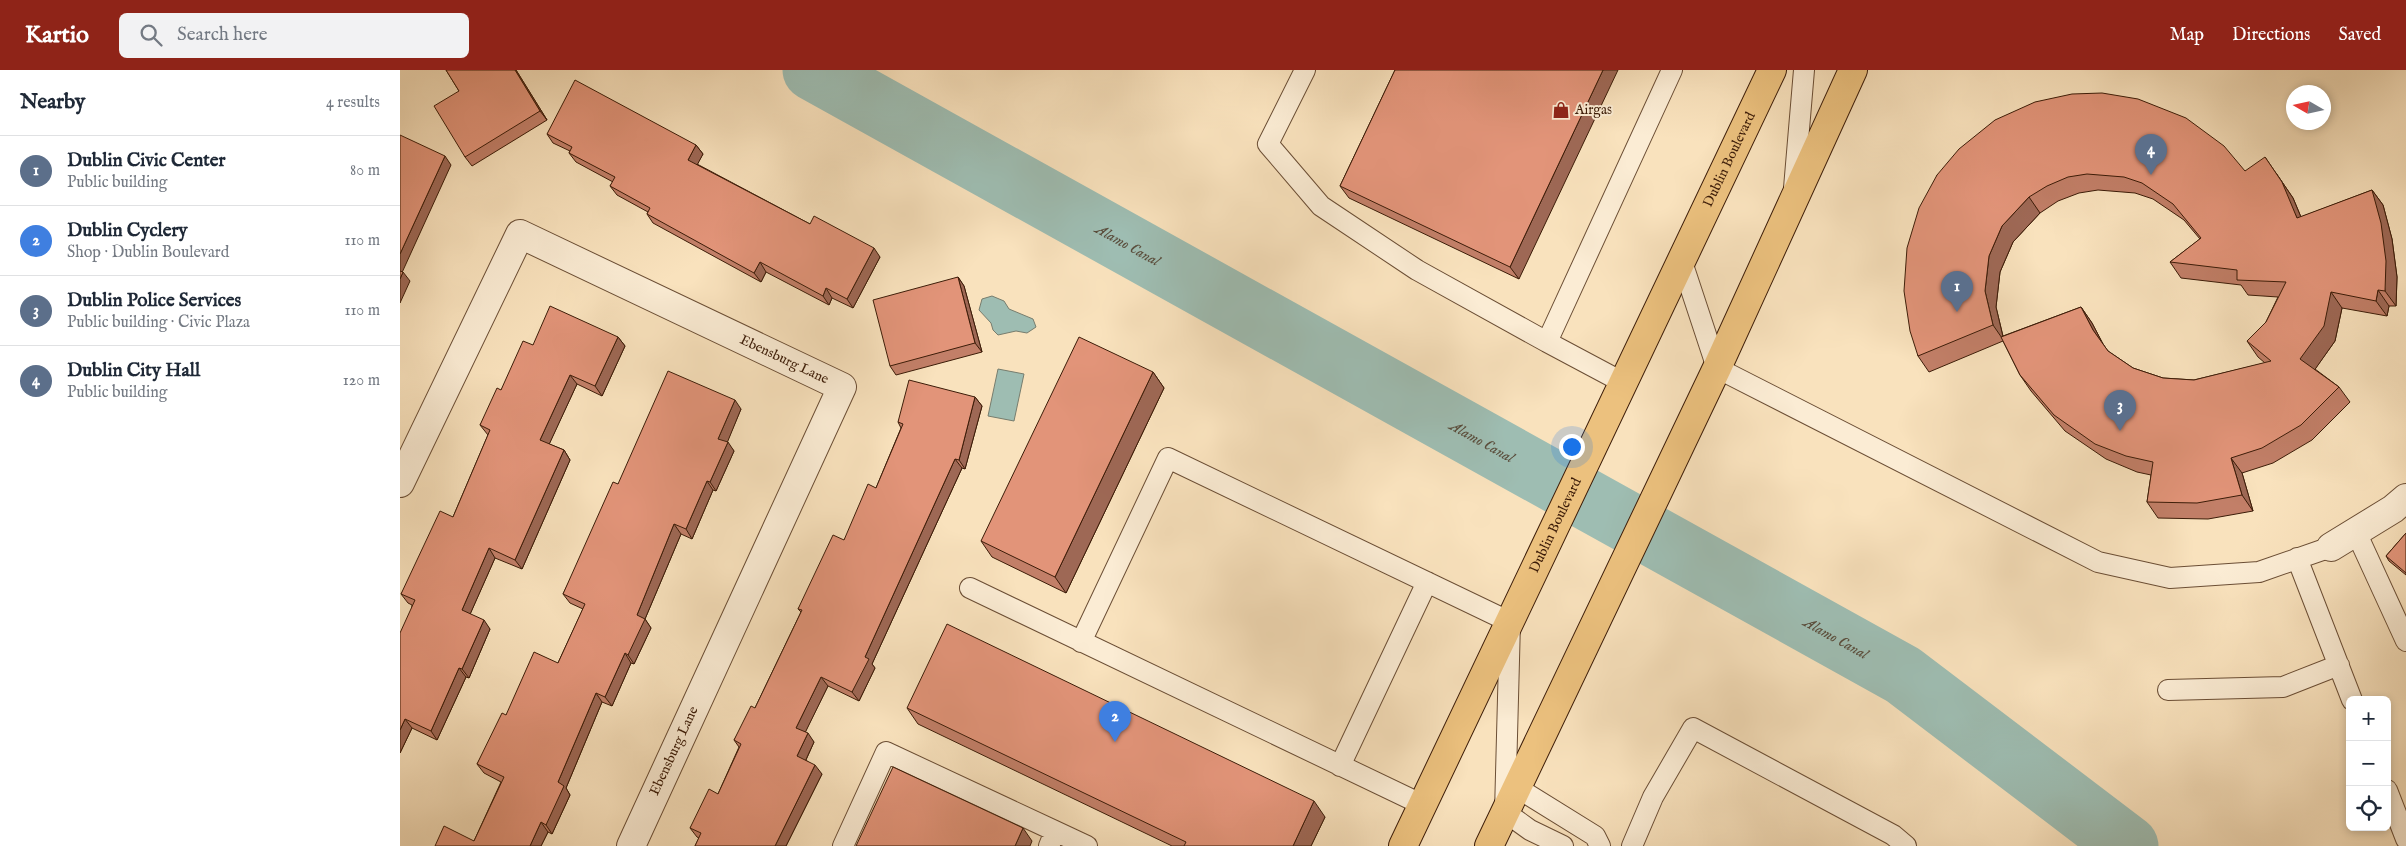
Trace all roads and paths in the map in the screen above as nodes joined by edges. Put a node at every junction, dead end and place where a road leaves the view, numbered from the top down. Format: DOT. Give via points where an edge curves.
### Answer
graph roads {
  1 [pos="1306,70"];
  2 [pos="1672,70"];
  3 [pos="1772,70"];
  4 [pos="1804,70"];
  5 [pos="1853,70"];
  6 [pos="1793,202"];
  7 [pos="1682,262"];
  8 [pos="1547,342"];
  9 [pos="1717,368"];
  10 [pos="1620,392"];
  11 [pos="400,484"];
  12 [pos="2406,498"];
  13 [pos="2356,532"];
  14 [pos="2331,547"];
  15 [pos="2297,558"];
  16 [pos="1427,582"];
  17 [pos="970,588"];
  18 [pos="1510,622"];
  19 [pos="2406,641"];
  20 [pos="1081,642"];
  21 [pos="2339,665"];
  22 [pos="2168,690"];
  23 [pos="2351,696"];
  24 [pos="1340,766"];
  25 [pos="1516,787"];
  26 [pos="2391,800"];
  27 [pos="1423,805"];
  28 [pos="1505,812"];
  29 [pos="1052,839"];
  30 [pos="2406,839"];
  31 [pos="631,846"];
  32 [pos="843,846"];
  33 [pos="1087,846"];
  34 [pos="1403,846"];
  35 [pos="1489,846"];
  36 [pos="1563,846"];
  37 [pos="1600,846"];
  38 [pos="1632,846"];
  39 [pos="1906,846"];
  1 -- 8 [label="lane" via="1268,144 1321,206 1417,270"];
  2 -- 8 [label="lane"];
  3 -- 7 [label="main road, Dublin Boulevard"];
  4 -- 6 [label="lane"];
  5 -- 6 [label="main road"];
  6 -- 9 [label="main road"];
  7 -- 9 [label="lane"];
  7 -- 10 [label="main road, Dublin Boulevard"];
  8 -- 10 [label="lane"];
  9 -- 15 [label="lane" via="2098,562 2170,578 2258,572"];
  9 -- 25 [label="main road"];
  10 -- 18 [label="main road, Dublin Boulevard"];
  11 -- 31 [label="street, Ebensburg Lane" via="520,234 842,387"];
  12 -- 13 [label="street"];
  13 -- 14 [label="street"];
  13 -- 19 [label="lane"];
  14 -- 15 [label="lane"];
  15 -- 21 [label="lane"];
  16 -- 18 [label="lane"];
  16 -- 20 [label="lane" via="1168,458"];
  16 -- 24 [label="lane"];
  17 -- 20 [label="lane"];
  18 -- 27 [label="main road, Dublin Boulevard"];
  18 -- 28 [label="lane"];
  20 -- 24 [label="lane"];
  21 -- 22 [label="lane" via="2283,687"];
  21 -- 23 [label="lane"];
  24 -- 27 [label="lane"];
  25 -- 28 [label="main road"];
  25 -- 37 [label="lane" via="1595,836"];
  26 -- 30 [label="lane"];
  27 -- 34 [label="main road, Dublin Boulevard"];
  28 -- 35 [label="main road"];
  28 -- 36 [label="lane" via="1530,830"];
  29 -- 32 [label="lane" via="886,752"];
  29 -- 33 [label="lane"];
  38 -- 39 [label="lane" via="1653,797 1693,728 1893,835"];
}
